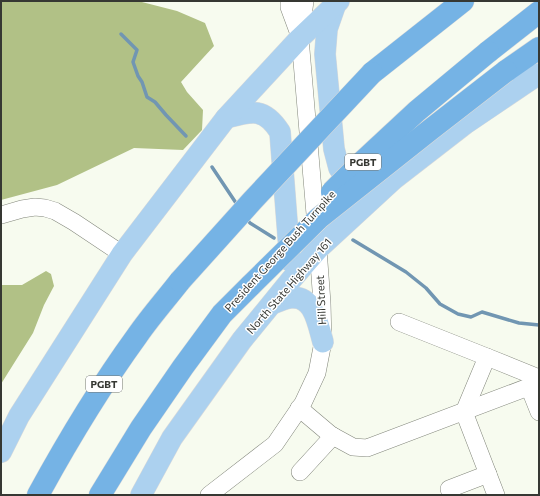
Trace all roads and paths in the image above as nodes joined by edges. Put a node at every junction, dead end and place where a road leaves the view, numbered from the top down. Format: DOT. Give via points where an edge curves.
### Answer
graph roads {
  1 [pos="289,1"];
  2 [pos="305,1"];
  3 [pos="337,3"];
  4 [pos="453,3"];
  5 [pos="539,12"];
  6 [pos="300,38"];
  7 [pos="539,48"];
  8 [pos="539,74"];
  9 [pos="226,118"];
  10 [pos="394,179"];
  11 [pos="1,215"];
  12 [pos="318,248"];
  13 [pos="122,254"];
  14 [pos="291,280"];
  15 [pos="251,285"];
  16 [pos="272,304"];
  17 [pos="399,322"];
  18 [pos="323,342"];
  19 [pos="487,357"];
  20 [pos="536,383"];
  21 [pos="299,408"];
  22 [pos="464,412"];
  23 [pos="539,412"];
  24 [pos="332,436"];
  25 [pos="1,452"];
  26 [pos="300,472"];
  27 [pos="488,474"];
  28 [pos="38,495"];
  29 [pos="100,495"];
  30 [pos="141,495"];
  31 [pos="209,495"];
  32 [pos="451,495"];
  33 [pos="496,495"];
  1 -- 6 [label="street"];
  2 -- 6 [label="street"];
  3 -- 6 [label="main road"];
  3 -- 10 [label="main road" via="327,29 325,54 334,150 339,168 349,181 359,184"];
  4 -- 28 [label="highway, PGBT, bridge" via="372,73 180,281 137,336 96,396"];
  5 -- 15 [label="highway, President George Bush Turnpike / PGBT, bridge" via="417,111 361,163 307,217"];
  6 -- 9 [label="main road"];
  6 -- 12 [label="street, Hill Street"];
  7 -- 15 [label="highway, bridge" via="319,218"];
  8 -- 10 [label="main road, North State Highway 161" via="464,124"];
  9 -- 13 [label="main road"];
  9 -- 14 [label="main road" via="252,112 265,115 280,132"];
  10 -- 12 [label="main road, North State Highway 161"];
  11 -- 13 [label="street" via="35,207 55,211"];
  12 -- 14 [label="main road, North State Highway 161"];
  12 -- 18 [label="street, Hill Street"];
  13 -- 25 [label="main road" via="19,416"];
  14 -- 16 [label="main road, North State Highway 161"];
  15 -- 29 [label="highway, President George Bush Turnpike / PGBT" via="222,314 183,367 141,428"];
  16 -- 18 [label="main road" via="290,298 304,300 313,311"];
  16 -- 30 [label="main road, North State Highway 161" via="242,340 172,438"];
  17 -- 19 [label="street"];
  18 -- 21 [label="street, Hill Street" via="317,373"];
  19 -- 20 [label="street"];
  19 -- 22 [label="street"];
  20 -- 22 [label="street"];
  20 -- 23 [label="street"];
  21 -- 24 [label="street"];
  21 -- 31 [label="street, Hill Street" via="275,444"];
  22 -- 24 [label="street" via="367,448 353,447"];
  22 -- 27 [label="street"];
  24 -- 26 [label="street"];
  27 -- 32 [label="street" via="449,489"];
  27 -- 33 [label="street"];
}
